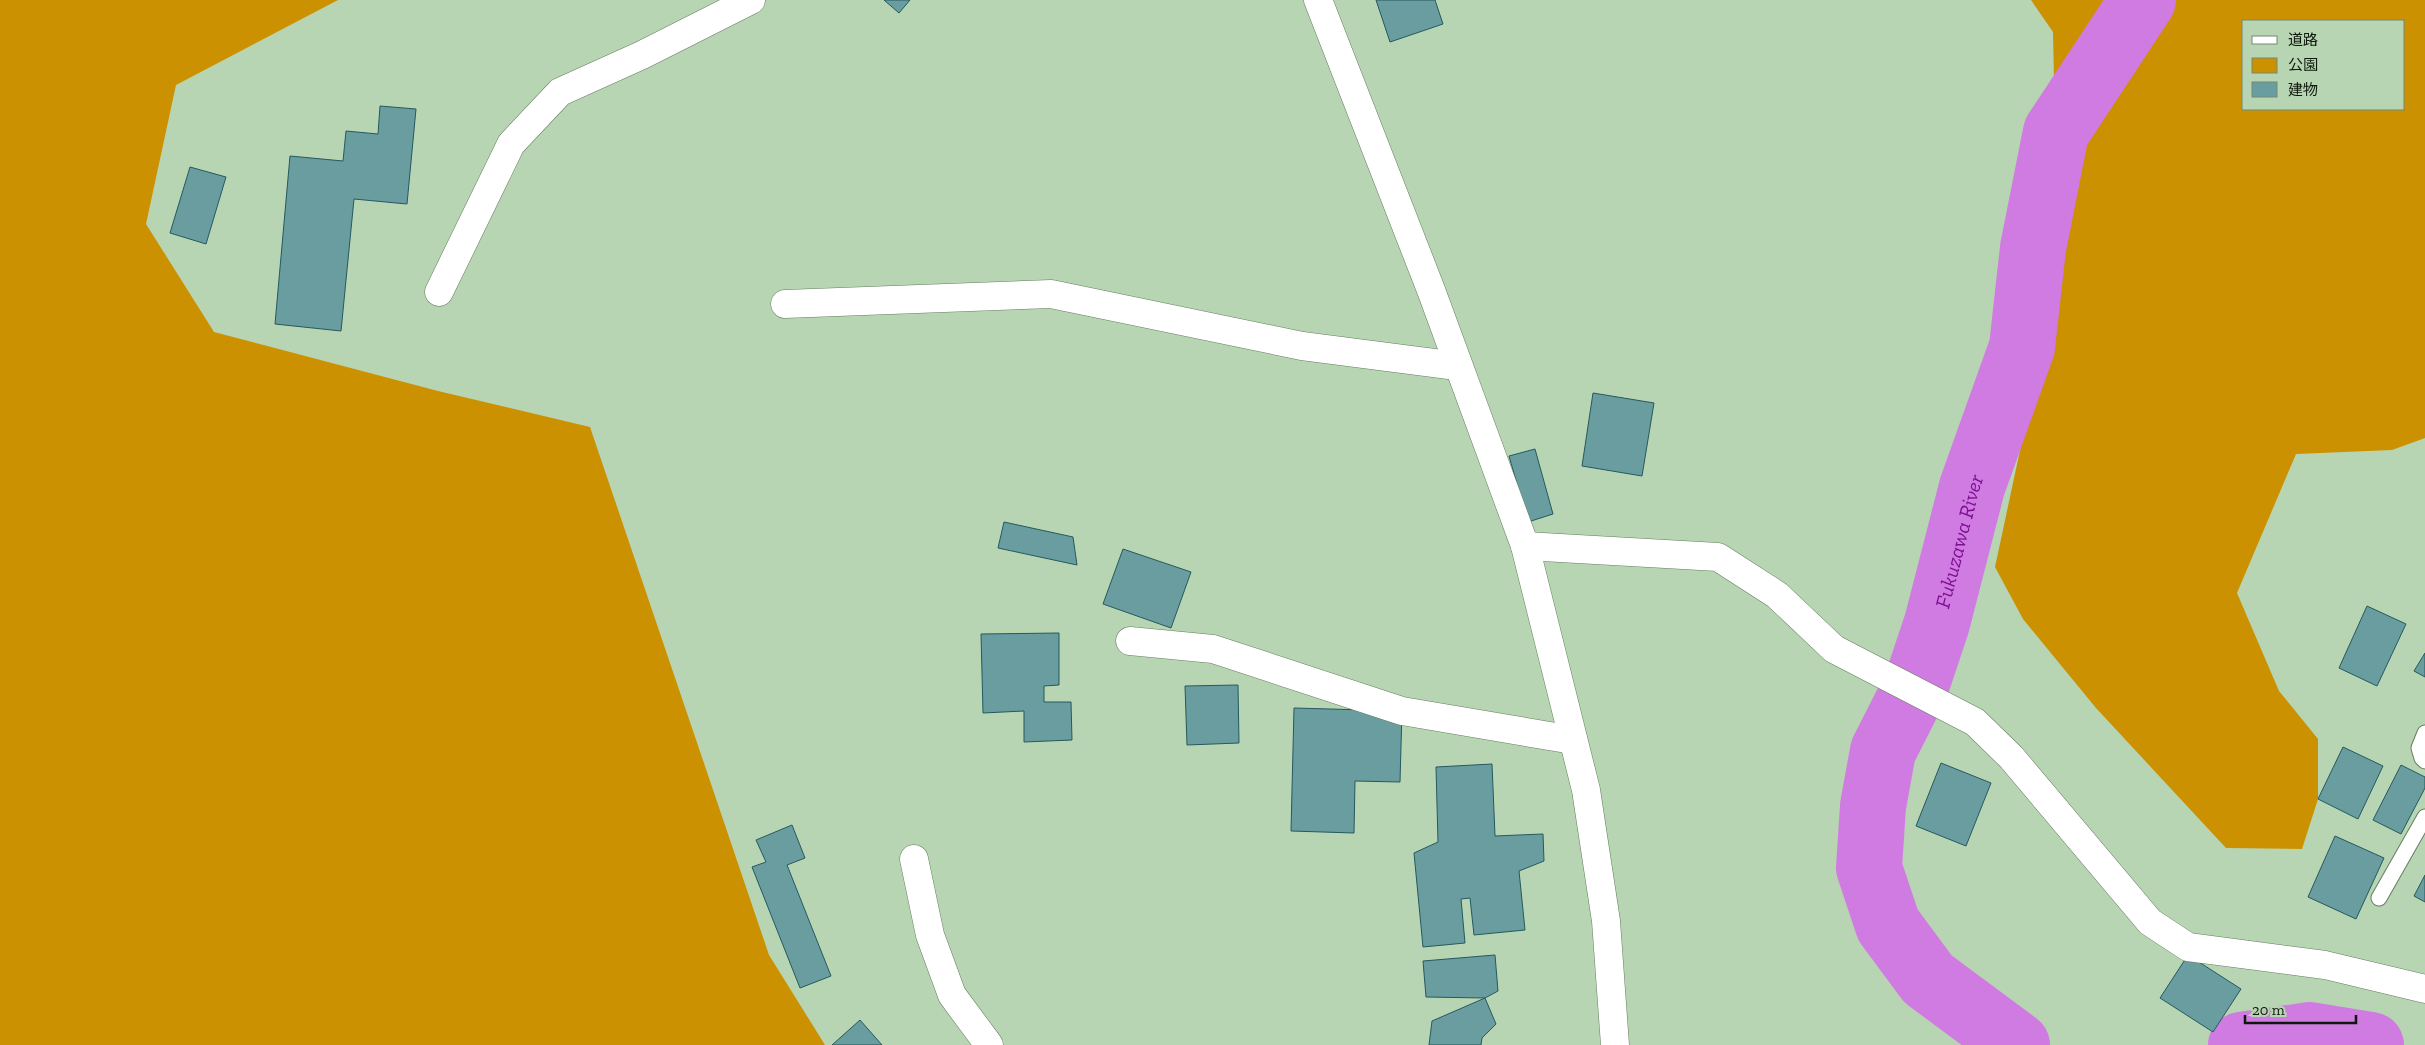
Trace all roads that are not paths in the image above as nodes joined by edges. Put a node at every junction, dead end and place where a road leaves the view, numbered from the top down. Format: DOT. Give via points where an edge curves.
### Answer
graph roads {
  1 [pos="751,0"];
  2 [pos="1318,0"];
  3 [pos="439,292"];
  4 [pos="785,304"];
  5 [pos="1457,366"];
  6 [pos="1525,546"];
  7 [pos="1130,640"];
  8 [pos="2425,733"];
  9 [pos="1572,740"];
  10 [pos="2425,761"];
  11 [pos="2425,817"];
  12 [pos="914,859"];
  13 [pos="2379,898"];
  14 [pos="2425,990"];
  15 [pos="990,1045"];
  16 [pos="1615,1045"];
  1 -- 3 [label="street" via="560,92 511,144"];
  2 -- 5 [label="street" via="1431,290"];
  4 -- 5 [label="street" via="1051,294 1302,346"];
  5 -- 6 [label="street"];
  6 -- 9 [label="street"];
  6 -- 14 [label="street" via="1718,557 1777,595 1834,649 1975,722 2011,757 2150,922 2188,947 2324,965"];
  7 -- 9 [label="street" via="1212,649 1402,711"];
  8 -- 10 [label="lane" via="2419,748"];
  9 -- 16 [label="street" via="1586,790 1606,922"];
  11 -- 13 [label="lane"];
  12 -- 15 [label="street" via="930,935 952,995"];
}
